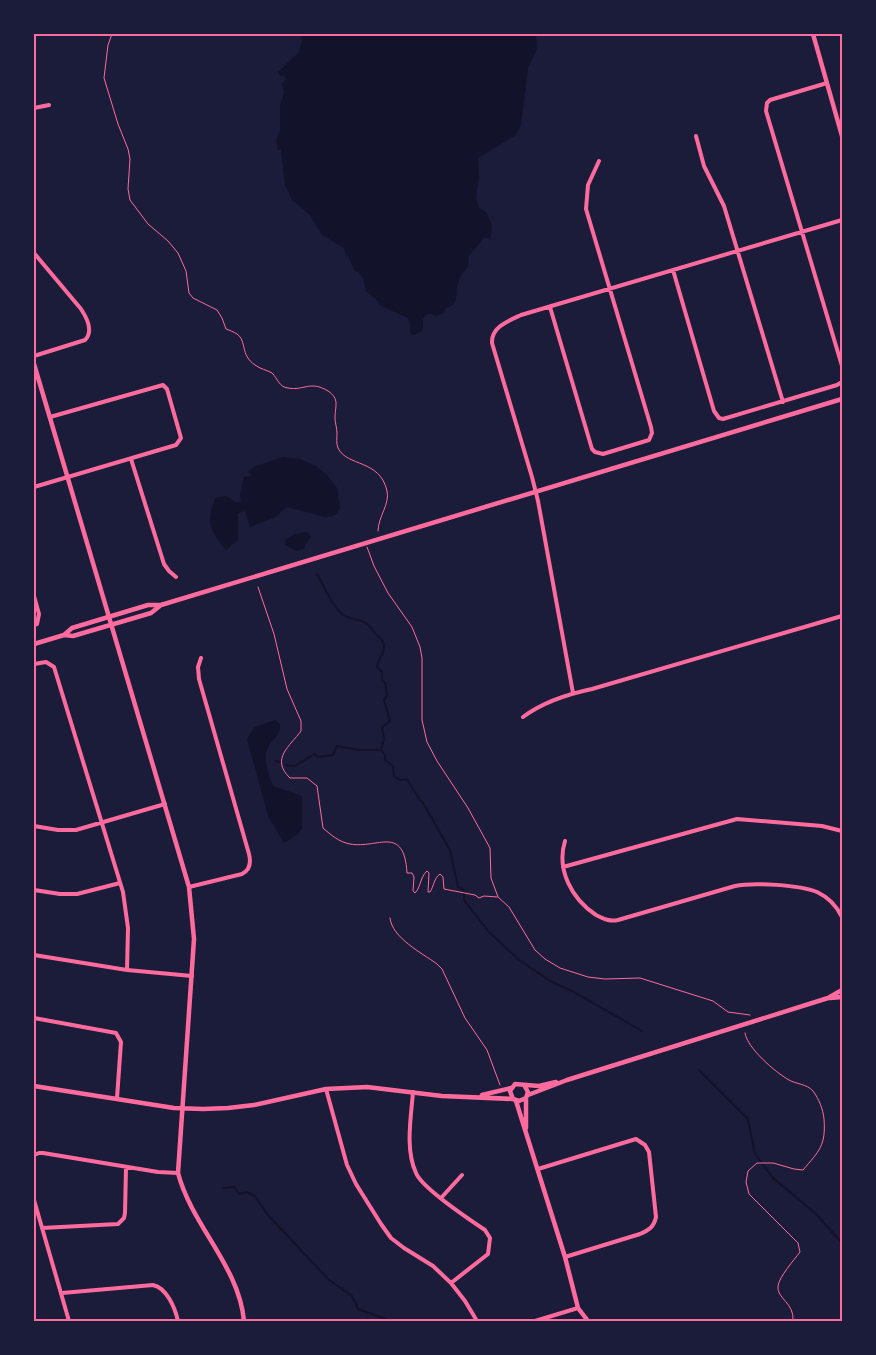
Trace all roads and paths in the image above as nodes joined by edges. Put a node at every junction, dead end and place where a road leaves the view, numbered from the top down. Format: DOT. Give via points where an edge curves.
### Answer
graph roads {
  1 [pos="112,34"];
  2 [pos="813,34"];
  3 [pos="827,83"];
  4 [pos="49,105"];
  5 [pos="34,108"];
  6 [pos="696,136"];
  7 [pos="842,136"];
  8 [pos="599,161"];
  9 [pos="842,220"];
  10 [pos="802,232"];
  11 [pos="738,251"];
  12 [pos="34,253"];
  13 [pos="673,270"];
  14 [pos="610,289"];
  15 [pos="550,306"];
  16 [pos="34,356"];
  17 [pos="34,364"];
  18 [pos="842,366"];
  19 [pos="842,382"];
  20 [pos="842,399"];
  21 [pos="783,402"];
  22 [pos="50,417"];
  23 [pos="131,459"];
  24 [pos="68,477"];
  25 [pos="34,487"];
  26 [pos="536,492"];
  27 [pos="378,531"];
  28 [pos="366,544"];
  29 [pos="176,577"];
  30 [pos="258,587"];
  31 [pos="34,596"];
  32 [pos="162,605"];
  33 [pos="842,616"];
  34 [pos="109,617"];
  35 [pos="34,625"];
  36 [pos="111,625"];
  37 [pos="64,635"];
  38 [pos="34,644"];
  39 [pos="201,658"];
  40 [pos="34,664"];
  41 [pos="573,693"];
  42 [pos="523,716"];
  43 [pos="165,804"];
  44 [pos="102,822"];
  45 [pos="34,826"];
  46 [pos="842,831"];
  47 [pos="565,841"];
  48 [pos="564,867"];
  49 [pos="120,883"];
  50 [pos="189,886"];
  51 [pos="34,890"];
  52 [pos="498,897"];
  53 [pos="842,917"];
  54 [pos="390,918"];
  55 [pos="34,955"];
  56 [pos="126,970"];
  57 [pos="192,976"];
  58 [pos="842,990"];
  59 [pos="842,997"];
  60 [pos="828,998"];
  61 [pos="750,1016"];
  62 [pos="34,1018"];
  63 [pos="745,1033"];
  64 [pos="567,1080"];
  65 [pos="524,1084"];
  66 [pos="500,1085"];
  67 [pos="34,1086"];
  68 [pos="511,1088"];
  69 [pos="326,1089"];
  70 [pos="413,1092"];
  71 [pos="466,1097"];
  72 [pos="527,1097"];
  73 [pos="116,1098"];
  74 [pos="515,1100"];
  75 [pos="182,1108"];
  76 [pos="526,1132"];
  77 [pos="34,1155"];
  78 [pos="126,1167"];
  79 [pos="538,1169"];
  80 [pos="178,1173"];
  81 [pos="462,1175"];
  82 [pos="441,1198"];
  83 [pos="34,1200"];
  84 [pos="42,1228"];
  85 [pos="565,1257"];
  86 [pos="451,1283"];
  87 [pos="62,1293"];
  88 [pos="578,1308"];
  89 [pos="70,1321"];
  90 [pos="178,1321"];
  91 [pos="244,1321"];
  92 [pos="477,1321"];
  93 [pos="535,1321"];
  94 [pos="588,1321"];
  95 [pos="792,1321"];
  1 -- 27 [label="path" via="104,78 128,149 130,200 148,224 178,253 193,298 217,310 226,329 241,338 246,358 272,374 286,388 310,385 336,398 339,450 374,470 388,492"];
  2 -- 3 [label="street"];
  3 -- 7 [label="street"];
  3 -- 10 [label="street" via="774,98 766,106"];
  4 -- 5 [label="street"];
  6 -- 11 [label="street" via="704,166 724,206"];
  8 -- 14 [label="street" via="588,185 586,208"];
  9 -- 10 [label="street"];
  10 -- 11 [label="street"];
  10 -- 18 [label="street"];
  11 -- 13 [label="street"];
  11 -- 21 [label="street"];
  12 -- 16 [label="street" via="81,309 90,332 85,340"];
  13 -- 14 [label="street"];
  13 -- 21 [label="street" via="716,415 724,419"];
  14 -- 15 [label="street"];
  14 -- 15 [label="street" via="651,427 651,436 646,442 603,454 592,449"];
  15 -- 26 [label="street" via="505,323 494,332 492,339"];
  17 -- 22 [label="street"];
  19 -- 21 [label="street"];
  20 -- 26 [label="street"];
  22 -- 23 [label="street" via="163,385 180,433 179,442"];
  22 -- 24 [label="street"];
  23 -- 24 [label="street"];
  23 -- 29 [label="street" via="164,564"];
  24 -- 25 [label="street"];
  24 -- 34 [label="street"];
  26 -- 28 [label="street"];
  26 -- 41 [label="street"];
  28 -- 32 [label="street"];
  28 -- 52 [label="path" via="388,593 415,633 422,658 425,736 437,762 490,848 491,878"];
  30 -- 52 [label="path" via="288,690 301,721 301,731 289,743 282,766 290,778 307,778 316,786 323,828 337,839 352,844 394,843 404,853 408,873 414,877 414,893 427,871 428,892 440,874 444,889 479,898"];
  31 -- 35 [label="street" via="39,614"];
  32 -- 34 [label="street" via="148,605"];
  32 -- 36 [label="street" via="151,613"];
  33 -- 41 [label="street"];
  34 -- 36 [label="street"];
  34 -- 37 [label="street" via="72,628"];
  36 -- 37 [label="street" via="73,636"];
  36 -- 43 [label="street"];
  37 -- 38 [label="street"];
  39 -- 50 [label="street" via="199,679 250,864 242,874"];
  40 -- 44 [label="street" via="46,662 54,667"];
  41 -- 42 [label="street"];
  43 -- 44 [label="street"];
  43 -- 50 [label="street"];
  44 -- 45 [label="street" via="68,831"];
  44 -- 49 [label="street"];
  46 -- 48 [label="street" via="822,826 737,819"];
  47 -- 48 [label="street" via="562,852"];
  48 -- 53 [label="street" via="568,882 580,902 609,921 751,884 816,892 827,898"];
  49 -- 51 [label="street" via="77,894"];
  49 -- 56 [label="street" via="128,928"];
  50 -- 57 [label="street" via="194,926"];
  52 -- 61 [label="path" via="509,907 535,950 560,968 588,977 640,978 713,1000 728,1012"];
  54 -- 66 [label="path" via="399,936 442,969 465,1018 487,1050"];
  55 -- 56 [label="street"];
  56 -- 57 [label="street"];
  57 -- 75 [label="street"];
  58 -- 60 [label="street"];
  59 -- 60 [label="street"];
  60 -- 64 [label="street"];
  62 -- 73 [label="street" via="116,1033 121,1042"];
  63 -- 95 [label="path" via="748,1042 766,1062 789,1080 812,1090 823,1109 825,1131 822,1147 803,1170 774,1163 757,1164 748,1171 746,1182 749,1194 798,1243 800,1252 778,1284 778,1291 792,1308"];
  64 -- 65 [label="street" via="539,1086"];
  64 -- 72 [label="street"];
  65 -- 68 [label="street" via="515,1084"];
  65 -- 72 [label="street" via="528,1089"];
  67 -- 73 [label="street"];
  68 -- 71 [label="street"];
  68 -- 74 [label="street" via="510,1094"];
  69 -- 70 [label="street" via="367,1087"];
  69 -- 75 [label="street" via="235,1108"];
  69 -- 86 [label="street" via="347,1165 381,1224 392,1238 433,1266"];
  70 -- 71 [label="street"];
  70 -- 82 [label="street" via="410,1142 416,1175"];
  71 -- 74 [label="street"];
  72 -- 74 [label="street" via="522,1101"];
  72 -- 76 [label="street"];
  73 -- 75 [label="street"];
  74 -- 76 [label="street"];
  75 -- 80 [label="street"];
  76 -- 79 [label="street"];
  77 -- 78 [label="street" via="39,1152"];
  78 -- 80 [label="street"];
  78 -- 84 [label="street" via="125,1213 118,1224"];
  79 -- 85 [label="street"];
  79 -- 85 [label="street" via="636,1139 649,1152 655,1223 640,1234"];
  80 -- 91 [label="street" via="187,1200 238,1289"];
  81 -- 82 [label="street"];
  82 -- 86 [label="street" via="485,1230 490,1238 488,1254"];
  83 -- 84 [label="street"];
  84 -- 87 [label="street"];
  85 -- 88 [label="street"];
  86 -- 92 [label="street"];
  87 -- 89 [label="street"];
  87 -- 90 [label="street" via="159,1286"];
  88 -- 93 [label="street"];
  88 -- 94 [label="street"];
}
